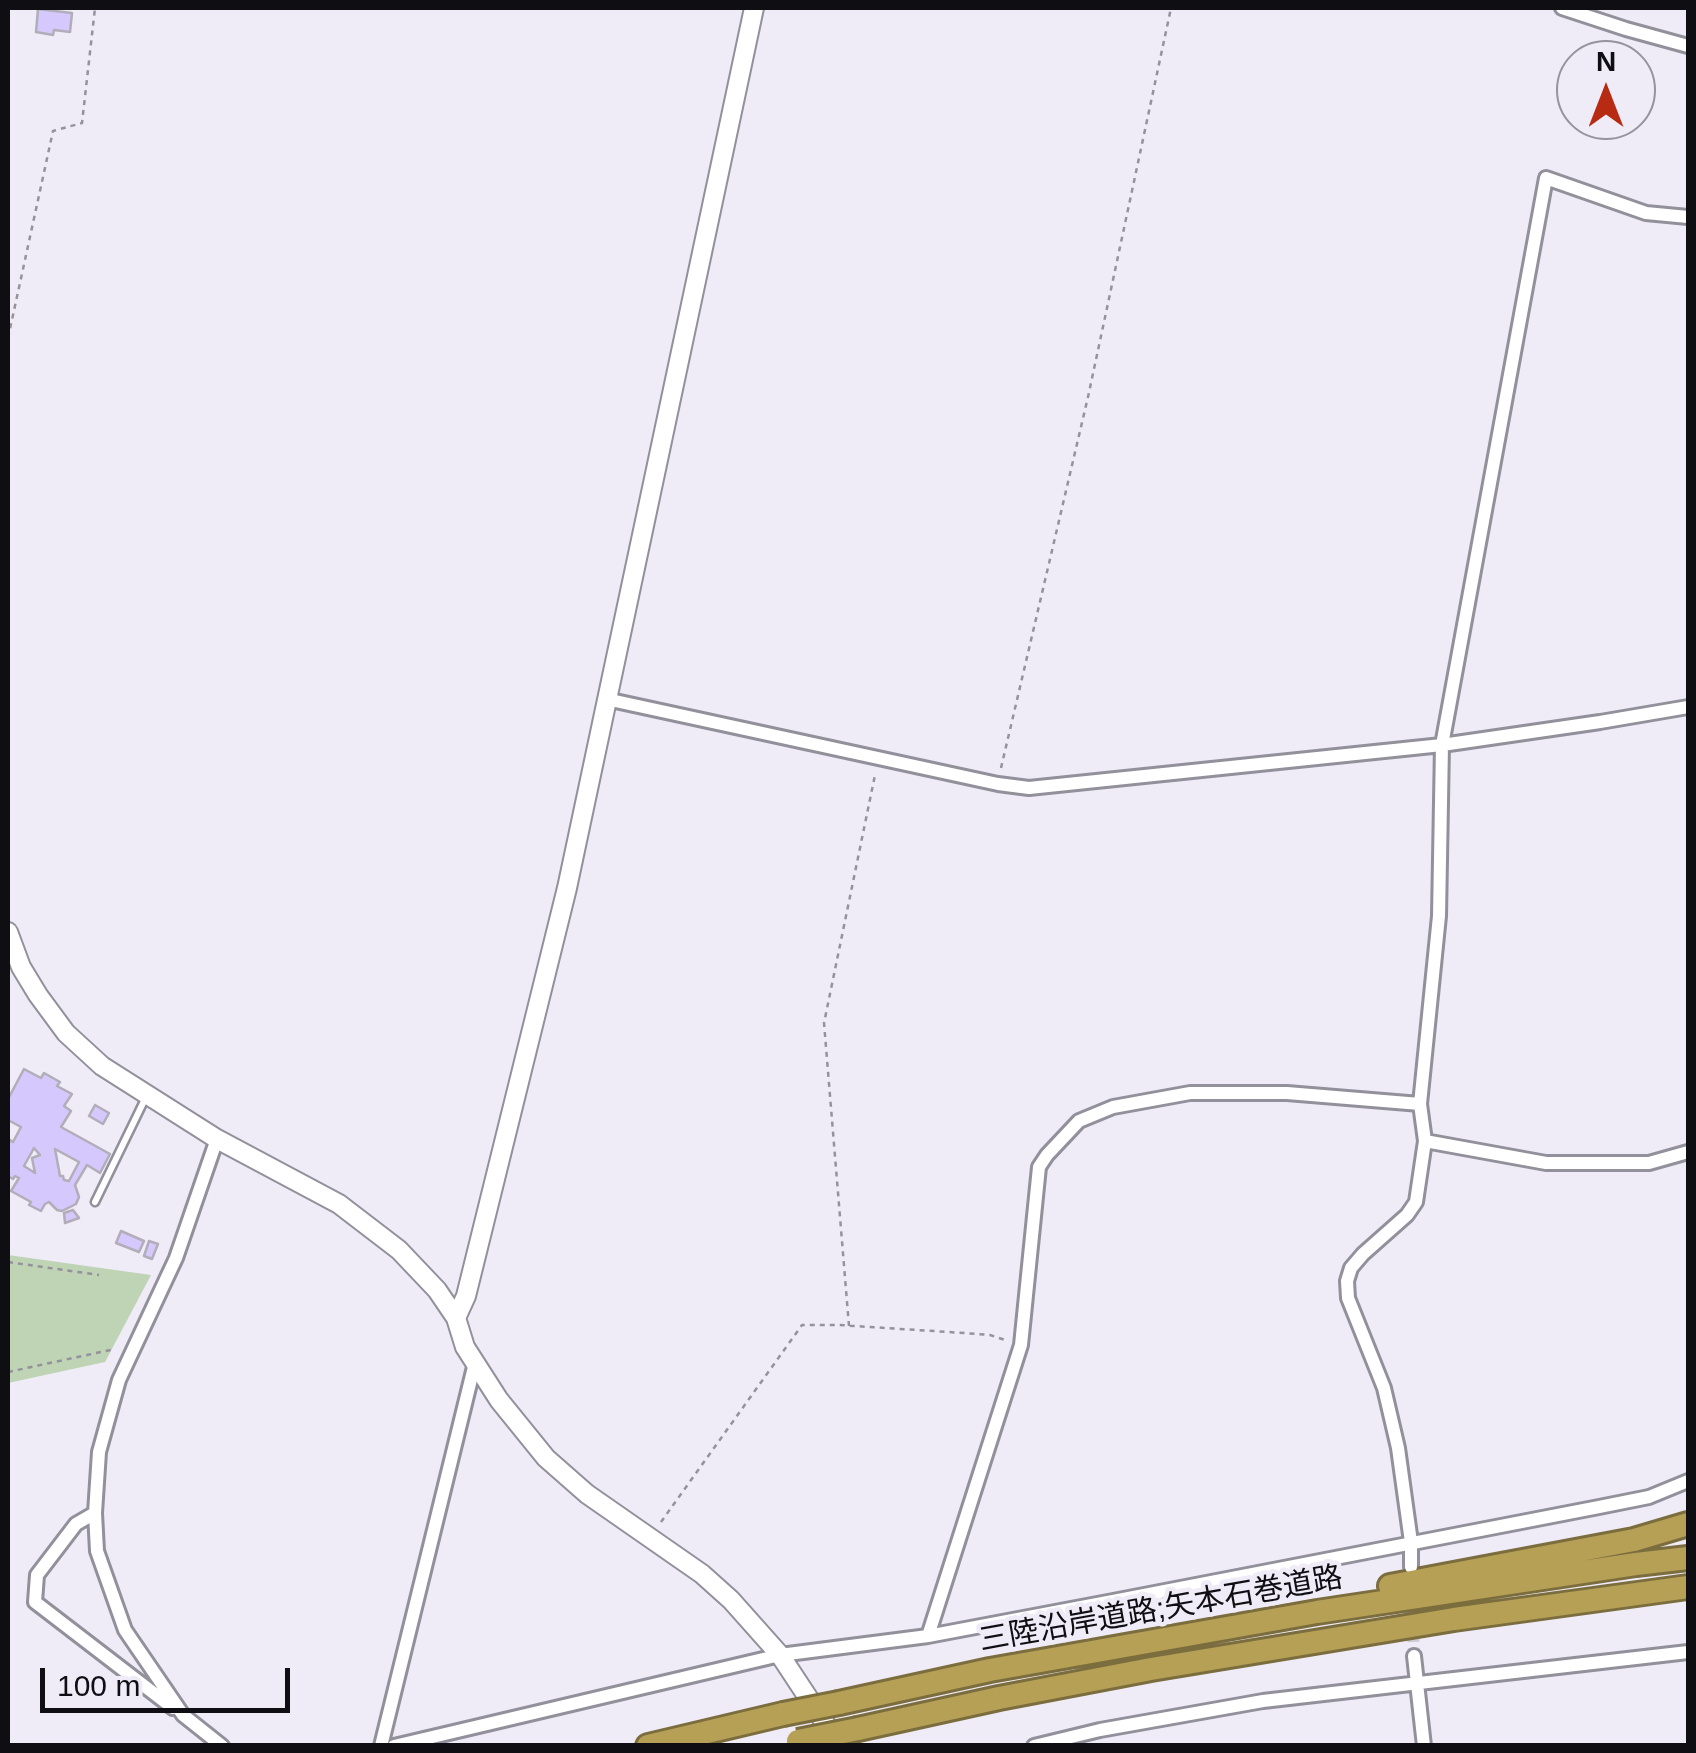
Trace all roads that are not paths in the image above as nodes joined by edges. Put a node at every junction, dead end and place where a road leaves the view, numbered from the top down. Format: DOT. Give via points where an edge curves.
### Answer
graph roads {
  1 [pos="754,8"];
  2 [pos="1562,8"];
  3 [pos="1688,46"];
  4 [pos="1688,217"];
  5 [pos="606,698"];
  6 [pos="1688,706"];
  7 [pos="1442,746"];
  8 [pos="8,932"];
  9 [pos="146,1096"];
  10 [pos="1420,1104"];
  11 [pos="218,1139"];
  12 [pos="1425,1142"];
  13 [pos="1688,1152"];
  14 [pos="95,1202"];
  15 [pos="456,1318"];
  16 [pos="475,1363"];
  17 [pos="1688,1481"];
  18 [pos="96,1513"];
  19 [pos="1688,1524"];
  20 [pos="1412,1542"];
  21 [pos="1688,1558"];
  22 [pos="1412,1567"];
  23 [pos="1684,1590"];
  24 [pos="928,1636"];
  25 [pos="1143,1642"];
  26 [pos="1688,1652"];
  27 [pos="780,1655"];
  28 [pos="1414,1656"];
  29 [pos="1417,1685"];
  30 [pos="183,1715"];
  31 [pos="788,1743"];
  32 [pos="222,1746"];
  33 [pos="381,1746"];
  34 [pos="394,1746"];
  35 [pos="648,1746"];
  36 [pos="840,1746"];
  37 [pos="1034,1746"];
  38 [pos="1424,1746"];
  1 -- 5 [label="street"];
  2 -- 3 [label="street"];
  4 -- 7 [label="street" via="1646,213 1546,178"];
  5 -- 7 [label="street" via="1029,788"];
  5 -- 15 [label="street" via="558,925"];
  6 -- 7 [label="street"];
  7 -- 10 [label="street" via="1438,916"];
  8 -- 9 [label="street" via="21,967 66,1033"];
  9 -- 11 [label="street"];
  9 -- 14 [label="lane"];
  10 -- 12 [label="street"];
  10 -- 24 [label="street" via="1190,1093 1113,1107 1079,1121 1047,1155 1038,1167 1021,1345"];
  11 -- 15 [label="street" via="339,1204 399,1250"];
  11 -- 18 [label="street" via="176,1258 119,1380 99,1452"];
  12 -- 13 [label="street" via="1546,1164 1649,1163"];
  12 -- 20 [label="street" via="1416,1202 1363,1254 1347,1281 1388,1403"];
  15 -- 16 [label="street"];
  16 -- 27 [label="street" via="546,1458 702,1574"];
  16 -- 33 [label="street"];
  17 -- 20 [label="street" via="1649,1497"];
  18 -- 30 [label="street" via="97,1551 125,1630"];
  18 -- 30 [label="street" via="76,1524 37,1575 35,1602"];
  19 -- 25 [label="highway"];
  20 -- 22 [label="street"];
  20 -- 24 [label="street"];
  21 -- 25 [label="highway, 三陸沿岸道路;矢本石巻道路"];
  23 -- 31 [label="highway, 三陸沿岸道路;矢本石巻道路, bridge" via="1454,1619 1151,1669"];
  24 -- 27 [label="street"];
  25 -- 35 [label="highway, 三陸沿岸道路;矢本石巻道路, bridge"];
  26 -- 29 [label="street"];
  27 -- 34 [label="street"];
  27 -- 36 [label="street"];
  28 -- 29 [label="street"];
  29 -- 37 [label="street" via="1264,1702"];
  29 -- 38 [label="street"];
  30 -- 32 [label="street"];
}
